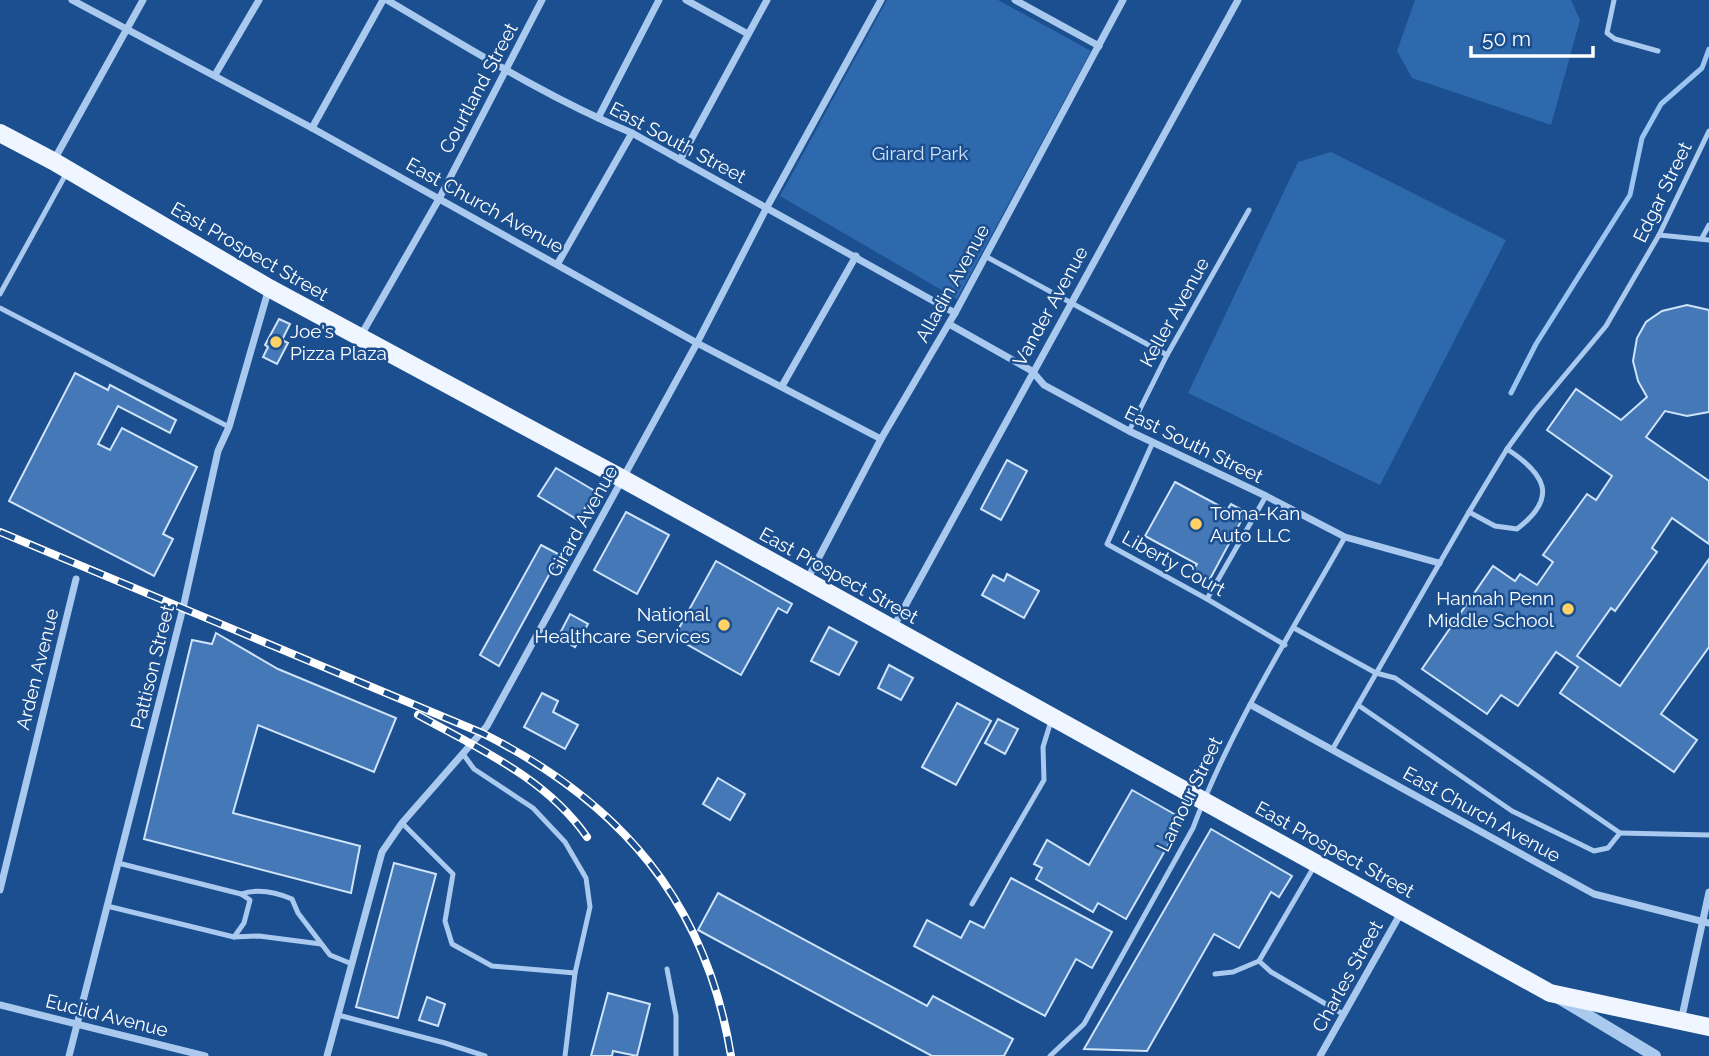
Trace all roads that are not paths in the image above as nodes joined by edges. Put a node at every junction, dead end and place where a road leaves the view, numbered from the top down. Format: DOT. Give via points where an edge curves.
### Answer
graph roads {
  1 [pos="72,0"];
  2 [pos="143,0"];
  3 [pos="259,0"];
  4 [pos="385,0"];
  5 [pos="542,0"];
  6 [pos="659,0"];
  7 [pos="687,0"];
  8 [pos="767,0"];
  9 [pos="881,0"];
  10 [pos="1015,0"];
  11 [pos="1123,0"];
  12 [pos="1238,0"];
  13 [pos="1615,0"];
  14 [pos="126,30"];
  15 [pos="748,34"];
  16 [pos="1098,46"];
  17 [pos="1658,51"];
  18 [pos="505,69"];
  19 [pos="215,75"];
  20 [pos="598,118"];
  21 [pos="312,128"];
  22 [pos="1709,131"];
  23 [pos="0,133"];
  24 [pos="632,133"];
  25 [pos="680,160"];
  26 [pos="61,165"];
  27 [pos="439,199"];
  28 [pos="767,207"];
  29 [pos="1249,210"];
  30 [pos="1709,225"];
  31 [pos="1659,235"];
  32 [pos="1706,239"];
  33 [pos="856,256"];
  34 [pos="985,256"];
  35 [pos="558,263"];
  36 [pos="269,288"];
  37 [pos="0,293"];
  38 [pos="1069,303"];
  39 [pos="0,307"];
  40 [pos="955,313"];
  41 [pos="949,324"];
  42 [pos="360,338"];
  43 [pos="697,343"];
  44 [pos="1167,355"];
  45 [pos="1032,371"];
  46 [pos="782,386"];
  47 [pos="229,426"];
  48 [pos="1129,431"];
  49 [pos="881,439"];
  50 [pos="1153,442"];
  51 [pos="1507,449"];
  52 [pos="623,479"];
  53 [pos="1266,496"];
  54 [pos="1469,512"];
  55 [pos="1345,537"];
  56 [pos="1440,563"];
  57 [pos="76,579"];
  58 [pos="806,581"];
  59 [pos="1207,599"];
  60 [pos="892,628"];
  61 [pos="1294,628"];
  62 [pos="1285,645"];
  63 [pos="1376,673"];
  64 [pos="1251,705"];
  65 [pos="1358,705"];
  66 [pos="1051,718"];
  67 [pos="1332,750"];
  68 [pos="463,754"];
  69 [pos="1204,800"];
  70 [pos="402,823"];
  71 [pos="1620,833"];
  72 [pos="1709,835"];
  73 [pos="1317,862"];
  74 [pos="118,863"];
  75 [pos="0,890"];
  76 [pos="1709,892"];
  77 [pos="241,894"];
  78 [pos="972,904"];
  79 [pos="107,906"];
  80 [pos="1402,911"];
  81 [pos="1706,922"];
  82 [pos="234,937"];
  83 [pos="321,944"];
  84 [pos="1259,961"];
  85 [pos="352,964"];
  86 [pos="667,969"];
  87 [pos="575,973"];
  88 [pos="1215,974"];
  89 [pos="1550,993"];
  90 [pos="0,1005"];
  91 [pos="1343,1014"];
  92 [pos="338,1015"];
  93 [pos="1681,1022"];
  94 [pos="77,1023"];
  95 [pos="1709,1027"];
  96 [pos="69,1056"];
  97 [pos="205,1056"];
  98 [pos="327,1056"];
  99 [pos="485,1056"];
  100 [pos="565,1056"];
  101 [pos="676,1056"];
  102 [pos="1050,1056"];
  103 [pos="1320,1056"];
  104 [pos="1655,1056"];
  1 -- 14 [label="street, East Church Avenue"];
  2 -- 14 [label="street"];
  3 -- 19 [label="street"];
  4 -- 18 [label="street, East South Street"];
  4 -- 21 [label="street"];
  5 -- 18 [label="street, Courtland Street"];
  6 -- 20 [label="street"];
  7 -- 15 [label="street"];
  8 -- 15 [label="street"];
  9 -- 28 [label="street, Girard Avenue"];
  10 -- 16 [label="street"];
  11 -- 16 [label="street, Alladin Avenue"];
  12 -- 38 [label="street, Vander Avenue"];
  13 -- 17 [label="lane" via="1607,33"];
  14 -- 19 [label="street, East Church Avenue"];
  14 -- 26 [label="street"];
  15 -- 25 [label="street"];
  16 -- 34 [label="street, Alladin Avenue"];
  18 -- 20 [label="street, East South Street"];
  18 -- 27 [label="street, Courtland Street"];
  19 -- 21 [label="street, East Church Avenue"];
  20 -- 24 [label="street, East South Street"];
  21 -- 27 [label="street, East Church Avenue"];
  22 -- 31 [label="lane, Edgar Street"];
  23 -- 26 [label="main road, East Prospect Street"];
  24 -- 25 [label="street, East South Street"];
  24 -- 35 [label="street"];
  25 -- 28 [label="street, East South Street"];
  26 -- 36 [label="main road, East Prospect Street"];
  26 -- 37 [label="lane"];
  27 -- 35 [label="street, East Church Avenue"];
  27 -- 42 [label="street, Courtland Street"];
  28 -- 33 [label="street, East South Street"];
  28 -- 43 [label="street, Girard Avenue"];
  29 -- 44 [label="lane, Keller Avenue"];
  30 -- 32 [label="lane"];
  31 -- 32 [label="lane"];
  31 -- 51 [label="lane, Edgar Street" via="1606,326"];
  33 -- 40 [label="street, East South Street"];
  33 -- 46 [label="street"];
  34 -- 38 [label="lane"];
  34 -- 40 [label="street, Alladin Avenue"];
  35 -- 43 [label="street, East Church Avenue"];
  36 -- 42 [label="main road, East Prospect Street"];
  36 -- 47 [label="street, Pattison Street"];
  38 -- 44 [label="lane"];
  38 -- 45 [label="street, Vander Avenue"];
  39 -- 47 [label="lane"];
  40 -- 41 [label="street, Alladin Avenue"];
  41 -- 45 [label="street, East South Street"];
  41 -- 49 [label="street, Alladin Avenue"];
  42 -- 52 [label="main road, East Prospect Street"];
  43 -- 46 [label="street, East Church Avenue"];
  43 -- 52 [label="street, Girard Avenue"];
  44 -- 48 [label="lane, Keller Avenue"];
  45 -- 48 [label="street, East South Street" via="1044,385"];
  45 -- 60 [label="street, Vander Avenue"];
  46 -- 49 [label="street, East Church Avenue"];
  47 -- 74 [label="street, Pattison Street" via="218,451"];
  48 -- 50 [label="street, East South Street"];
  49 -- 58 [label="street, Alladin Avenue"];
  50 -- 53 [label="street, East South Street"];
  50 -- 59 [label="lane, Liberty Court" via="1107,544"];
  51 -- 54 [label="lane, Edgar Street"];
  51 -- 54 [label="lane" via="1529,464 1542,482 1541,501 1531,518 1517,529 1495,526"];
  52 -- 58 [label="main road, East Prospect Street"];
  52 -- 68 [label="street, Girard Avenue" via="487,726"];
  53 -- 55 [label="street, East South Street"];
  53 -- 59 [label="lane"];
  54 -- 56 [label="lane, Edgar Street"];
  55 -- 56 [label="street, East South Street"];
  55 -- 61 [label="lane, Lamour Street"];
  56 -- 63 [label="lane, Edgar Street"];
  57 -- 75 [label="street, Arden Avenue"];
  58 -- 60 [label="main road, East Prospect Street"];
  59 -- 62 [label="lane, Liberty Court"];
  60 -- 66 [label="main road, East Prospect Street"];
  61 -- 62 [label="lane, Lamour Street"];
  61 -- 63 [label="lane"];
  62 -- 64 [label="lane, Lamour Street"];
  63 -- 65 [label="lane, Edgar Street"];
  63 -- 71 [label="lane" via="1395,678"];
  64 -- 67 [label="street, East Church Avenue"];
  64 -- 69 [label="lane, Lamour Street"];
  65 -- 67 [label="lane, Edgar Street"];
  65 -- 71 [label="lane" via="1524,817 1594,851 1608,848"];
  66 -- 69 [label="main road, East Prospect Street"];
  66 -- 78 [label="lane" via="1043,747 1044,779"];
  67 -- 81 [label="street, East Church Avenue" via="1594,894"];
  68 -- 70 [label="street, Girard Avenue"];
  68 -- 87 [label="lane" via="474,769 533,808 565,842 586,878 590,906"];
  69 -- 73 [label="main road, East Prospect Street"];
  69 -- 102 [label="lane, Lamour Street" via="1193,828 1084,1024"];
  70 -- 85 [label="street, Girard Avenue" via="382,852"];
  70 -- 87 [label="lane" via="453,874 445,921 452,944 492,966"];
  71 -- 72 [label="lane"];
  73 -- 80 [label="main road, East Prospect Street"];
  73 -- 84 [label="lane"];
  74 -- 77 [label="lane"];
  74 -- 79 [label="street, Pattison Street"];
  76 -- 81 [label="street"];
  77 -- 82 [label="lane" via="250,900 244,923"];
  77 -- 83 [label="lane" via="264,891 292,899"];
  79 -- 82 [label="lane"];
  79 -- 94 [label="street, Pattison Street"];
  80 -- 89 [label="main road, East Prospect Street"];
  80 -- 91 [label="street, Charles Street"];
  81 -- 93 [label="street"];
  82 -- 83 [label="lane"];
  83 -- 85 [label="lane" via="330,955"];
  84 -- 88 [label="lane"];
  84 -- 91 [label="lane"];
  85 -- 92 [label="street, Girard Avenue"];
  86 -- 101 [label="lane" via="676,1016"];
  87 -- 100 [label="lane"];
  89 -- 93 [label="main road"];
  89 -- 104 [label="street, East Prospect Street"];
  90 -- 94 [label="street, Euclid Avenue"];
  91 -- 103 [label="street, Charles Street"];
  92 -- 98 [label="street, Girard Avenue"];
  92 -- 99 [label="lane"];
  93 -- 95 [label="main road"];
  94 -- 96 [label="street, Pattison Street"];
  94 -- 97 [label="street, Euclid Avenue"];
}
